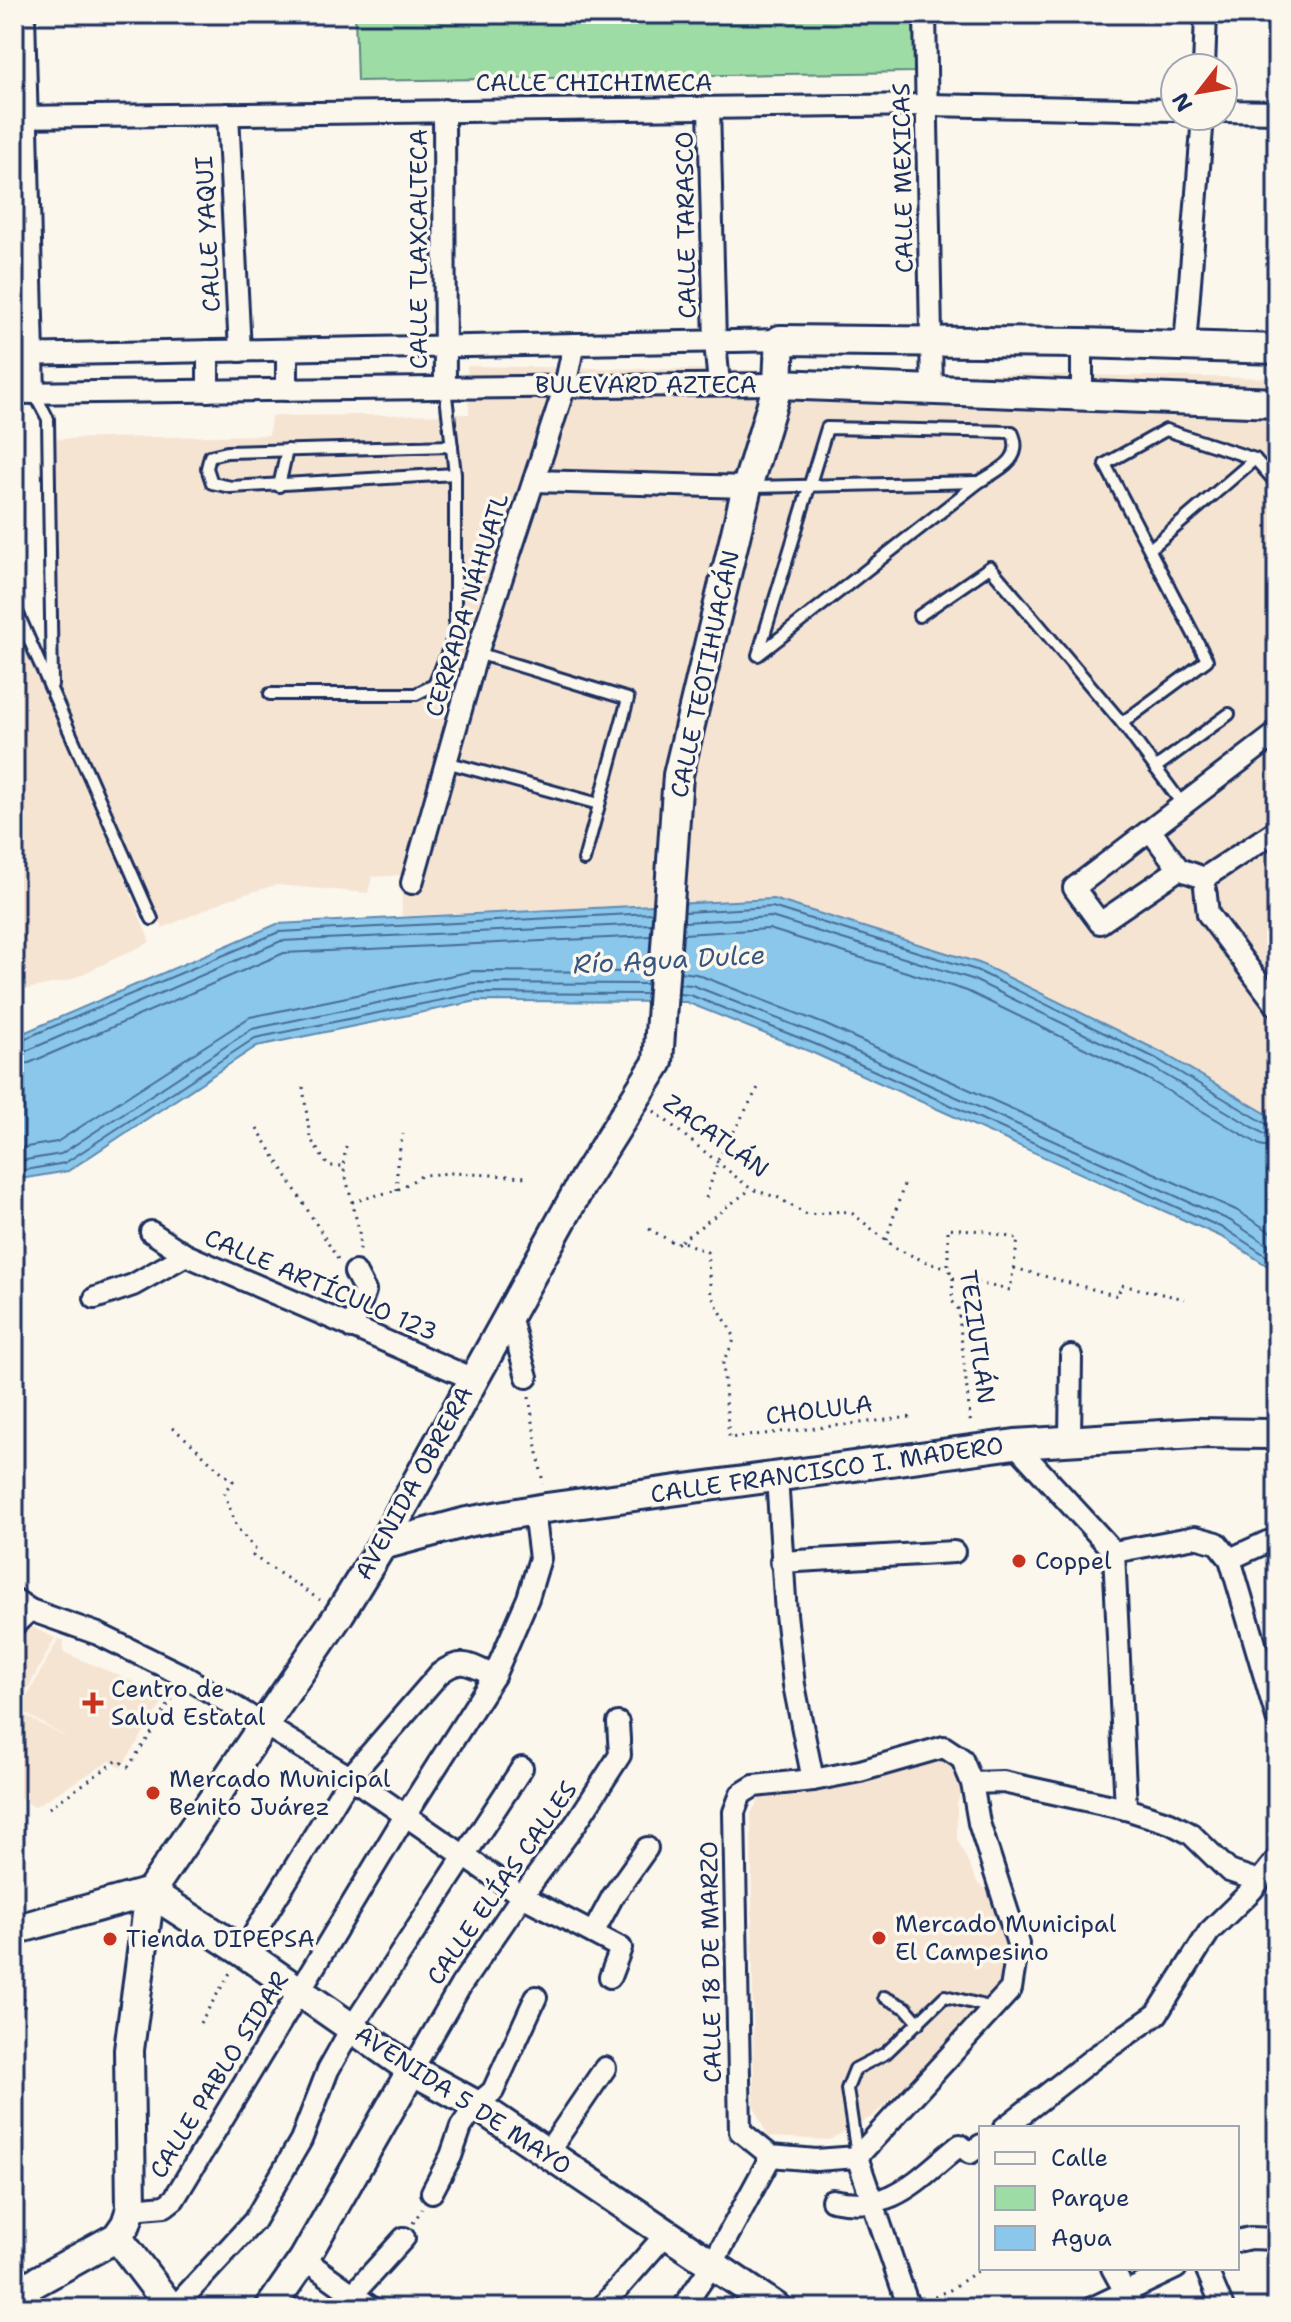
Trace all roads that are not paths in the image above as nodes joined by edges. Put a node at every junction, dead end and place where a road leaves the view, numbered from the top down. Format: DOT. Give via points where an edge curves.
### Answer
graph roads {
  1 [pos="24,14"];
  2 [pos="925,14"];
  3 [pos="1206,14"];
  4 [pos="1205,52"];
  5 [pos="927,105"];
  6 [pos="709,108"];
  7 [pos="444,110"];
  8 [pos="1159,110"];
  9 [pos="1239,111"];
  10 [pos="1277,112"];
  11 [pos="228,114"];
  12 [pos="20,117"];
  13 [pos="1202,132"];
  14 [pos="780,340"];
  15 [pos="932,341"];
  16 [pos="715,342"];
  17 [pos="1082,343"];
  18 [pos="574,344"];
  19 [pos="1185,346"];
  20 [pos="445,347"];
  21 [pos="1277,349"];
  22 [pos="287,350"];
  23 [pos="208,351"];
  24 [pos="240,351"];
  25 [pos="23,355"];
  26 [pos="719,384"];
  27 [pos="778,384"];
  28 [pos="565,386"];
  29 [pos="445,387"];
  30 [pos="287,390"];
  31 [pos="932,390"];
  32 [pos="208,391"];
  33 [pos="24,393"];
  34 [pos="1082,396"];
  35 [pos="1277,403"];
  36 [pos="452,446"];
  37 [pos="287,450"];
  38 [pos="1255,459"];
  39 [pos="455,474"];
  40 [pos="534,481"];
  41 [pos="979,482"];
  42 [pos="1277,484"];
  43 [pos="279,486"];
  44 [pos="809,486"];
  45 [pos="747,487"];
  46 [pos="1150,549"];
  47 [pos="14,605"];
  48 [pos="919,616"];
  49 [pos="477,653"];
  50 [pos="52,691"];
  51 [pos="270,694"];
  52 [pos="1229,714"];
  53 [pos="1122,723"];
  54 [pos="1277,733"];
  55 [pos="446,762"];
  56 [pos="1155,768"];
  57 [pos="599,804"];
  58 [pos="1183,805"];
  59 [pos="1150,830"];
  60 [pos="1277,830"];
  61 [pos="584,860"];
  62 [pos="1179,869"];
  63 [pos="1204,878"];
  64 [pos="412,883"];
  65 [pos="152,919"];
  66 [pos="1277,1006"];
  67 [pos="658,1062"];
  68 [pos="151,1232"];
  69 [pos="186,1255"];
  70 [pos="355,1272"];
  71 [pos="95,1298"];
  72 [pos="509,1313"];
  73 [pos="352,1328"];
  74 [pos="1071,1356"];
  75 [pos="527,1377"];
  76 [pos="473,1379"];
  77 [pos="1277,1438"];
  78 [pos="1070,1440"];
  79 [pos="1015,1444"];
  80 [pos="777,1477"];
  81 [pos="540,1509"];
  82 [pos="1277,1541"];
  83 [pos="382,1545"];
  84 [pos="954,1552"];
  85 [pos="1114,1552"];
  86 [pos="1230,1559"];
  87 [pos="781,1562"];
  88 [pos="22,1605"];
  89 [pos="14,1625"];
  90 [pos="494,1676"];
  91 [pos="1277,1718"];
  92 [pos="266,1723"];
  93 [pos="618,1723"];
  94 [pos="522,1768"];
  95 [pos="350,1777"];
  96 [pos="813,1780"];
  97 [pos="972,1783"];
  98 [pos="1126,1809"];
  99 [pos="405,1816"];
  100 [pos="647,1848"];
  101 [pos="464,1856"];
  102 [pos="1277,1859"];
  103 [pos="1259,1881"];
  104 [pos="150,1892"];
  105 [pos="522,1896"];
  106 [pos="14,1930"];
  107 [pos="593,1933"];
  108 [pos="243,1952"];
  109 [pos="610,1977"];
  110 [pos="300,1993"];
  111 [pos="536,1997"];
  112 [pos="884,1997"];
  113 [pos="993,2008"];
  114 [pos="919,2023"];
  115 [pos="351,2029"];
  116 [pos="605,2068"];
  117 [pos="412,2070"];
  118 [pos="476,2105"];
  119 [pos="1010,2126"];
  120 [pos="979,2146"];
  121 [pos="547,2153"];
  122 [pos="771,2156"];
  123 [pos="857,2157"];
  124 [pos="432,2192"];
  125 [pos="832,2200"];
  126 [pos="871,2203"];
  127 [pos="131,2209"];
  128 [pos="666,2234"];
  129 [pos="117,2237"];
  130 [pos="404,2238"];
  131 [pos="1277,2239"];
  132 [pos="1239,2241"];
  133 [pos="304,2259"];
  134 [pos="712,2265"];
  135 [pos="1113,2270"];
  136 [pos="1173,2270"];
  137 [pos="1207,2270"];
  138 [pos="14,2294"];
  139 [pos="353,2294"];
  140 [pos="1130,2300"];
  141 [pos="172,2308"];
  142 [pos="270,2308"];
  143 [pos="372,2308"];
  144 [pos="601,2308"];
  145 [pos="683,2308"];
  146 [pos="777,2308"];
  147 [pos="909,2308"];
  148 [pos="1092,2308"];
  149 [pos="1223,2308"];
  1 -- 12 [label="street"];
  2 -- 5 [label="street, CALLE MEXICAS"];
  3 -- 4 [label="street"];
  5 -- 6 [label="street, CALLE CHICHIMECA"];
  5 -- 8 [label="street, CALLE CHICHIMECA"];
  5 -- 15 [label="street, CALLE MEXICAS"];
  6 -- 7 [label="street, CALLE CHICHIMECA"];
  6 -- 16 [label="street, CALLE TARASCO"];
  7 -- 11 [label="street, CALLE CHICHIMECA"];
  7 -- 20 [label="street, CALLE TLAXCALTECA"];
  9 -- 10 [label="street"];
  11 -- 12 [label="street, CALLE CHICHIMECA"];
  11 -- 24 [label="street, CALLE YAQUI"];
  12 -- 25 [label="street"];
  13 -- 19 [label="street"];
  14 -- 15 [label="street, BULEVARD AZTECA"];
  14 -- 16 [label="street, BULEVARD AZTECA"];
  14 -- 27 [label="street, CALLE TEOTIHUACÁN"];
  15 -- 17 [label="street, BULEVARD AZTECA"];
  15 -- 31 [label="street, CALLE MEXICAS"];
  16 -- 18 [label="street, BULEVARD AZTECA"];
  16 -- 26 [label="street, CALLE TARASCO"];
  17 -- 19 [label="street, BULEVARD AZTECA"];
  17 -- 34 [label="street"];
  18 -- 20 [label="street, BULEVARD AZTECA"];
  18 -- 28 [label="street, CERRADA NÁHUATL"];
  19 -- 21 [label="street, BULEVARD AZTECA"];
  20 -- 22 [label="street, BULEVARD AZTECA"];
  20 -- 29 [label="street, CALLE TLAXCALTECA"];
  22 -- 24 [label="street, BULEVARD AZTECA"];
  22 -- 30 [label="street"];
  23 -- 24 [label="street, BULEVARD AZTECA"];
  23 -- 25 [label="street, BULEVARD AZTECA"];
  23 -- 32 [label="street"];
  25 -- 33 [label="street"];
  26 -- 27 [label="street, BULEVARD AZTECA"];
  26 -- 28 [label="street, BULEVARD AZTECA"];
  27 -- 31 [label="street, BULEVARD AZTECA"];
  27 -- 45 [label="street, CALLE TEOTIHUACÁN"];
  28 -- 29 [label="street, BULEVARD AZTECA"];
  28 -- 40 [label="street, CERRADA NÁHUATL"];
  29 -- 30 [label="street, BULEVARD AZTECA"];
  29 -- 36 [label="lane"];
  30 -- 32 [label="street, BULEVARD AZTECA"];
  31 -- 34 [label="street, BULEVARD AZTECA"];
  32 -- 33 [label="street, BULEVARD AZTECA"];
  33 -- 50 [label="lane" via="48,419"];
  34 -- 35 [label="street, BULEVARD AZTECA"];
  36 -- 37 [label="lane"];
  36 -- 39 [label="lane"];
  37 -- 43 [label="lane"];
  37 -- 43 [label="lane" via="227,452 210,456 207,468 212,483"];
  38 -- 42 [label="lane"];
  38 -- 46 [label="lane"];
  38 -- 46 [label="lane" via="1166,430 1105,464"];
  39 -- 43 [label="lane"];
  39 -- 51 [label="lane" via="455,634 434,685 416,694"];
  40 -- 45 [label="street"];
  40 -- 49 [label="street, CERRADA NÁHUATL"];
  41 -- 44 [label="lane"];
  41 -- 44 [label="lane" via="1014,454 1012,432 827,428"];
  41 -- 44 [label="lane" via="758,655"];
  44 -- 45 [label="lane"];
  45 -- 67 [label="street, CALLE TEOTIHUACÁN" via="678,775"];
  46 -- 53 [label="lane" via="1207,660"];
  47 -- 50 [label="lane"];
  48 -- 53 [label="lane" via="990,567"];
  49 -- 55 [label="street, CERRADA NÁHUATL"];
  49 -- 57 [label="lane" via="628,699"];
  50 -- 65 [label="lane"];
  52 -- 56 [label="lane"];
  53 -- 56 [label="lane"];
  54 -- 58 [label="street"];
  55 -- 57 [label="lane"];
  55 -- 64 [label="street, CERRADA NÁHUATL"];
  56 -- 58 [label="lane"];
  57 -- 61 [label="lane"];
  58 -- 59 [label="street"];
  59 -- 62 [label="street"];
  59 -- 62 [label="street" via="1074,888 1100,923"];
  60 -- 63 [label="street"];
  62 -- 63 [label="street"];
  63 -- 66 [label="street" via="1208,914"];
  67 -- 72 [label="street, AVENIDA OBRERA"];
  68 -- 69 [label="street, CALLE ARTÍCULO 123"];
  69 -- 71 [label="street" via="133,1285"];
  69 -- 73 [label="street, CALLE ARTÍCULO 123"];
  70 -- 73 [label="street" via="365,1291"];
  72 -- 75 [label="street"];
  72 -- 76 [label="street, AVENIDA OBRERA"];
  73 -- 76 [label="street, CALLE ARTÍCULO 123"];
  74 -- 78 [label="street"];
  76 -- 83 [label="street, AVENIDA OBRERA"];
  77 -- 78 [label="street, CALLE FRANCISCO I. MADERO" via="1196,1433"];
  78 -- 79 [label="street, CALLE FRANCISCO I. MADERO"];
  79 -- 80 [label="street, CALLE FRANCISCO I. MADERO"];
  79 -- 85 [label="street"];
  80 -- 81 [label="street, CALLE FRANCISCO I. MADERO"];
  80 -- 87 [label="street"];
  81 -- 83 [label="street, CALLE FRANCISCO I. MADERO"];
  81 -- 90 [label="street, CALLE PABLO SIDAR" via="540,1558"];
  82 -- 86 [label="street"];
  83 -- 92 [label="street, AVENIDA OBRERA"];
  84 -- 87 [label="street"];
  85 -- 86 [label="street" via="1195,1537 1217,1543"];
  85 -- 98 [label="street"];
  86 -- 91 [label="street"];
  87 -- 96 [label="street" via="794,1685"];
  88 -- 89 [label="street"];
  88 -- 92 [label="street" via="98,1634"];
  90 -- 95 [label="street" via="464,1663 452,1664"];
  90 -- 99 [label="street, CALLE PABLO SIDAR"];
  92 -- 95 [label="street"];
  92 -- 104 [label="street, AVENIDA OBRERA"];
  93 -- 105 [label="street, CALLE ELÍAS CALLES" via="620,1755"];
  94 -- 101 [label="street"];
  95 -- 99 [label="street"];
  95 -- 108 [label="street"];
  96 -- 97 [label="street" via="944,1747 962,1759"];
  96 -- 122 [label="street, CALLE 18 DE MARZO" via="754,1786 741,1794 734,1812 740,2131"];
  97 -- 98 [label="street" via="1003,1782"];
  97 -- 113 [label="street" via="979,1823 1018,1944 1011,1989"];
  98 -- 103 [label="street" via="1191,1834 1229,1871"];
  99 -- 101 [label="street"];
  99 -- 110 [label="street, CALLE PABLO SIDAR"];
  100 -- 107 [label="street"];
  101 -- 105 [label="street"];
  101 -- 115 [label="street"];
  102 -- 103 [label="street"];
  103 -- 119 [label="street" via="1209,1932 1157,2014"];
  104 -- 106 [label="street"];
  104 -- 108 [label="street, AVENIDA 5 DE MAYO"];
  104 -- 127 [label="street" via="129,2050"];
  105 -- 107 [label="street"];
  105 -- 117 [label="street, CALLE ELÍAS CALLES" via="461,1985"];
  107 -- 109 [label="street" via="621,1948"];
  108 -- 110 [label="street, AVENIDA 5 DE MAYO"];
  110 -- 115 [label="street, AVENIDA 5 DE MAYO"];
  110 -- 127 [label="street, CALLE PABLO SIDAR" via="174,2199 165,2206"];
  111 -- 118 [label="street" via="493,2091"];
  112 -- 114 [label="lane" via="906,2008"];
  113 -- 114 [label="lane" via="945,1996"];
  113 -- 123 [label="street"];
  114 -- 123 [label="lane" via="886,2053 855,2069 847,2089"];
  115 -- 117 [label="street, AVENIDA 5 DE MAYO"];
  115 -- 141 [label="street" via="328,2070 301,2140 254,2221"];
  116 -- 121 [label="street"];
  117 -- 118 [label="street, AVENIDA 5 DE MAYO"];
  117 -- 133 [label="street"];
  118 -- 121 [label="street, AVENIDA 5 DE MAYO"];
  118 -- 124 [label="street"];
  120 -- 126 [label="street" via="970,2153 960,2145 897,2195"];
  121 -- 128 [label="street, AVENIDA 5 DE MAYO"];
  122 -- 123 [label="street"];
  122 -- 134 [label="street"];
  123 -- 126 [label="street"];
  125 -- 126 [label="street"];
  126 -- 147 [label="street"];
  127 -- 129 [label="street"];
  128 -- 134 [label="street, AVENIDA 5 DE MAYO"];
  128 -- 144 [label="street"];
  129 -- 138 [label="street"];
  129 -- 141 [label="street"];
  130 -- 139 [label="street"];
  131 -- 132 [label="street"];
  133 -- 139 [label="street"];
  133 -- 142 [label="street"];
  134 -- 145 [label="street"];
  134 -- 146 [label="street, AVENIDA 5 DE MAYO"];
  135 -- 140 [label="street"];
  136 -- 140 [label="street"];
  137 -- 149 [label="street"];
  139 -- 143 [label="street"];
  140 -- 148 [label="street"];
}
